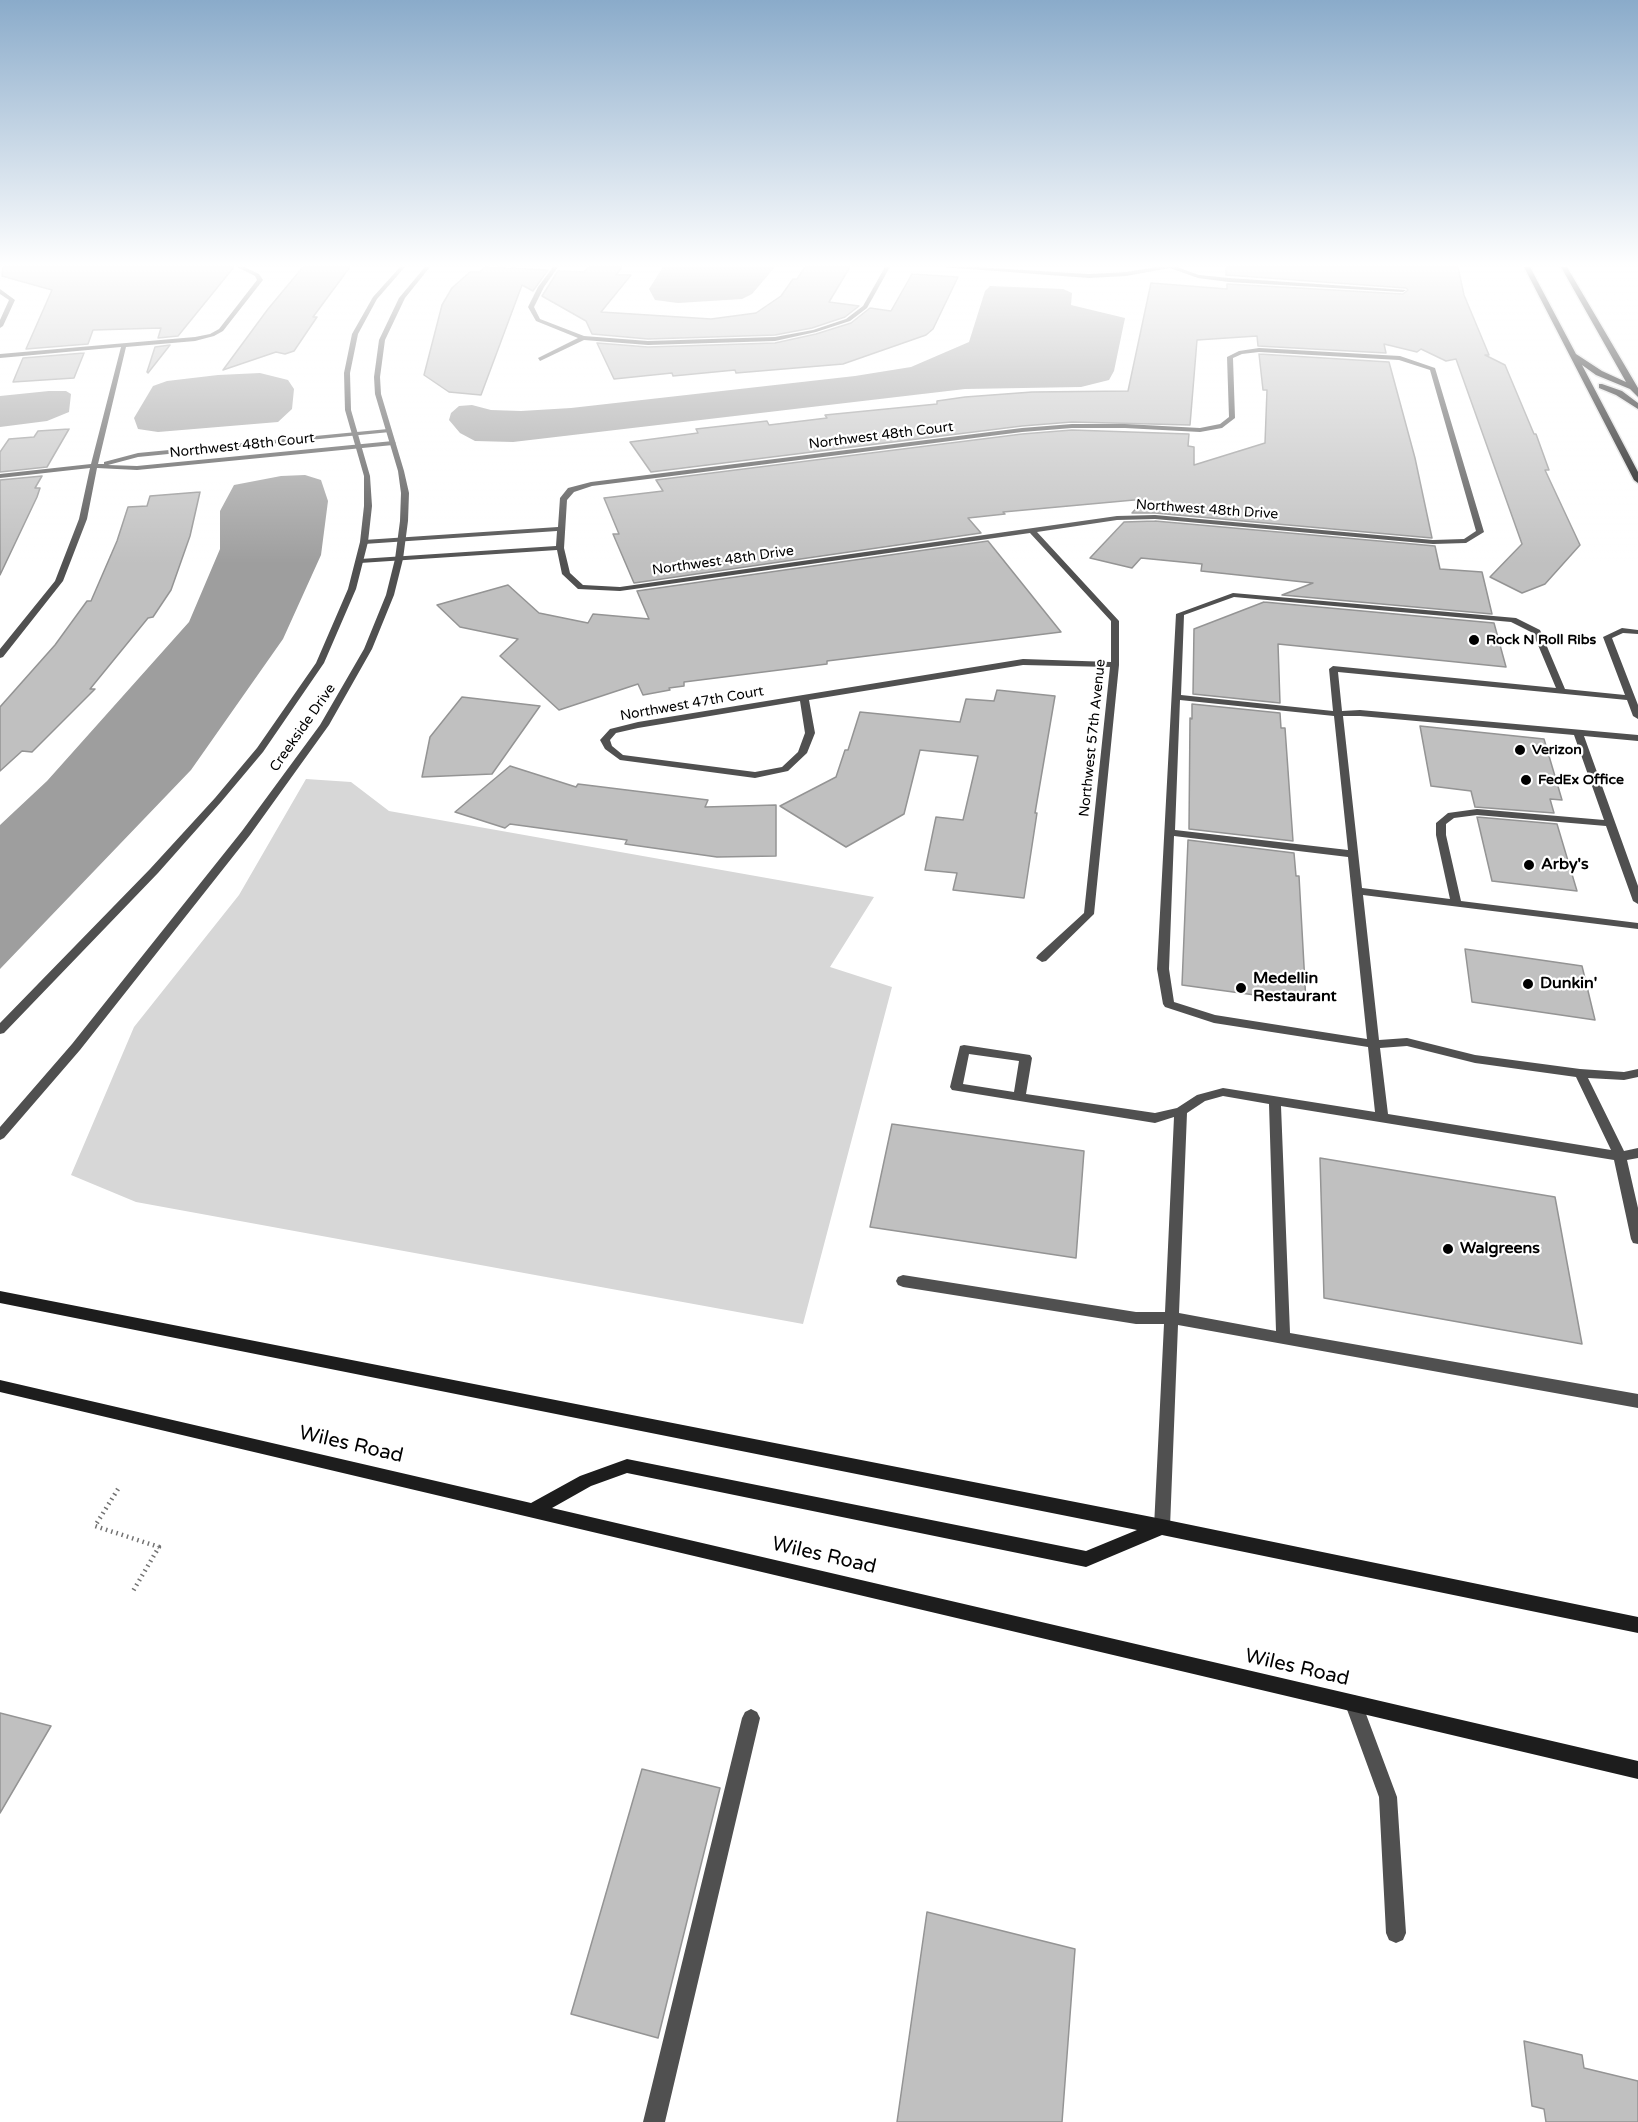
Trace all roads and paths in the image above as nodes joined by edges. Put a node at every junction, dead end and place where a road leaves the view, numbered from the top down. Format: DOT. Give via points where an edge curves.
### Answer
graph roads {
  1 [pos="119,366"];
  2 [pos="348,366"];
  3 [pos="378,366"];
  4 [pos="1230,366"];
  5 [pos="1423,366"];
  6 [pos="1578,366"];
  7 [pos="1589,366"];
  8 [pos="1621,366"];
  9 [pos="1586,381"];
  10 [pos="1636,384"];
  11 [pos="1638,395"];
  12 [pos="1638,407"];
  13 [pos="388,431"];
  14 [pos="354,434"];
  15 [pos="393,444"];
  16 [pos="359,447"];
  17 [pos="94,466"];
  18 [pos="0,476"];
  19 [pos="1638,480"];
  20 [pos="561,530"];
  21 [pos="1032,531"];
  22 [pos="402,539"];
  23 [pos="364,542"];
  24 [pos="560,548"];
  25 [pos="399,559"];
  26 [pos="360,561"];
  27 [pos="1638,632"];
  28 [pos="0,655"];
  29 [pos="1115,666"];
  30 [pos="1563,692"];
  31 [pos="1177,697"];
  32 [pos="1631,698"];
  33 [pos="804,699"];
  34 [pos="1338,714"];
  35 [pos="1638,716"];
  36 [pos="1578,733"];
  37 [pos="1638,738"];
  38 [pos="1610,824"];
  39 [pos="1172,834"];
  40 [pos="1353,854"];
  41 [pos="1357,891"];
  42 [pos="1638,901"];
  43 [pos="1456,904"];
  44 [pos="1638,926"];
  45 [pos="1042,958"];
  46 [pos="0,1030"];
  47 [pos="1374,1044"];
  48 [pos="1580,1073"];
  49 [pos="1638,1073"];
  50 [pos="1020,1097"];
  51 [pos="1275,1100"];
  52 [pos="1181,1111"];
  53 [pos="1382,1118"];
  54 [pos="0,1135"];
  55 [pos="1638,1153"];
  56 [pos="1620,1156"];
  57 [pos="1638,1239"];
  58 [pos="903,1281"];
  59 [pos="0,1297"];
  60 [pos="1171,1318"];
  61 [pos="1283,1338"];
  62 [pos="0,1386"];
  63 [pos="1638,1401"];
  64 [pos="118,1489"];
  65 [pos="532,1511"];
  66 [pos="1162,1527"];
  67 [pos="133,1592"];
  68 [pos="1638,1625"];
  69 [pos="1354,1704"];
  70 [pos="751,1718"];
  71 [pos="1638,1770"];
  72 [pos="1396,1933"];
  73 [pos="654,2122"];
  1 -- 17 [label="street"];
  2 -- 14 [label="street, Creekside Drive" via="348,410"];
  3 -- 13 [label="street, Creekside Drive" via="378,394"];
  4 -- 20 [label="street, Northwest 48th Court" via="1232,418 1222,426 1200,430 1072,426 1022,430 591,484 571,490 563,500"];
  5 -- 21 [label="street, Northwest 48th Drive" via="1432,369 1480,532 1466,541 1432,542 1155,517 1117,518"];
  6 -- 9 [label="main road"];
  7 -- 10 [label="main road"];
  8 -- 10 [label="main road"];
  9 -- 12 [label="main road" via="1619,393"];
  9 -- 19 [label="main road"];
  10 -- 11 [label="main road"];
  13 -- 14 [label="street, Northwest 48th Court"];
  13 -- 15 [label="street, Creekside Drive"];
  14 -- 16 [label="street, Creekside Drive"];
  14 -- 17 [label="street, Northwest 48th Court" via="138,455"];
  15 -- 16 [label="street, Northwest 48th Court"];
  15 -- 22 [label="street, Creekside Drive" via="405,493"];
  16 -- 17 [label="street, Northwest 48th Court" via="137,468"];
  16 -- 23 [label="street, Creekside Drive" via="367,476"];
  17 -- 18 [label="street, Northwest 48th Court"];
  17 -- 28 [label="street" via="84,519 59,581"];
  20 -- 22 [label="street"];
  20 -- 24 [label="street, Northwest 48th Drive"];
  21 -- 24 [label="street, Northwest 48th Drive" via="620,589 581,587 566,574"];
  21 -- 29 [label="street, Northwest 57th Avenue" via="1115,621"];
  22 -- 23 [label="street"];
  22 -- 25 [label="street, Creekside Drive"];
  23 -- 26 [label="street, Creekside Drive"];
  24 -- 25 [label="street"];
  25 -- 26 [label="street"];
  25 -- 54 [label="street, Creekside Drive" via="390,596 368,649 324,725 198,895"];
  26 -- 46 [label="street, Creekside Drive" via="320,663 260,750 154,871"];
  27 -- 32 [label="street" via="1622,630 1607,637"];
  29 -- 33 [label="street, Northwest 47th Court" via="1023,662"];
  29 -- 45 [label="street, Northwest 57th Avenue" via="1089,914"];
  30 -- 31 [label="street" via="1537,632 1513,620 1233,595 1180,614"];
  30 -- 32 [label="street"];
  30 -- 34 [label="street" via="1333,669"];
  31 -- 34 [label="street"];
  31 -- 39 [label="street"];
  32 -- 35 [label="street"];
  33 -- 33 [label="street, Northwest 47th Court" via="638,725 614,731 605,740 620,757 754,775 785,768 802,753 810,733"];
  34 -- 36 [label="street"];
  34 -- 40 [label="street"];
  36 -- 37 [label="street"];
  36 -- 38 [label="street"];
  38 -- 42 [label="street"];
  38 -- 43 [label="street" via="1477,812 1451,815 1441,823 1441,835"];
  39 -- 40 [label="street"];
  39 -- 47 [label="street" via="1163,969 1169,1004 1214,1019"];
  40 -- 41 [label="street"];
  41 -- 43 [label="street"];
  41 -- 47 [label="street"];
  43 -- 44 [label="street"];
  47 -- 48 [label="street" via="1407,1042 1475,1059"];
  47 -- 53 [label="street"];
  48 -- 49 [label="street"];
  48 -- 56 [label="street"];
  50 -- 50 [label="street" via="956,1087 964,1049 1026,1059"];
  50 -- 52 [label="street" via="1155,1118"];
  51 -- 52 [label="street" via="1222,1092 1201,1098"];
  51 -- 53 [label="street"];
  51 -- 61 [label="street"];
  52 -- 60 [label="street"];
  53 -- 56 [label="street"];
  55 -- 56 [label="street"];
  56 -- 57 [label="street"];
  58 -- 60 [label="street" via="1136,1318"];
  59 -- 66 [label="main road"];
  60 -- 61 [label="street"];
  60 -- 66 [label="street"];
  61 -- 63 [label="street"];
  62 -- 65 [label="main road, Wiles Road"];
  64 -- 67 [label="path" via="95,1526 159,1547"];
  65 -- 66 [label="main road" via="586,1480 627,1466 1086,1559"];
  65 -- 69 [label="main road, Wiles Road"];
  66 -- 68 [label="main road"];
  69 -- 71 [label="main road, Wiles Road"];
  69 -- 72 [label="street" via="1388,1797"];
  70 -- 73 [label="street"];
}
